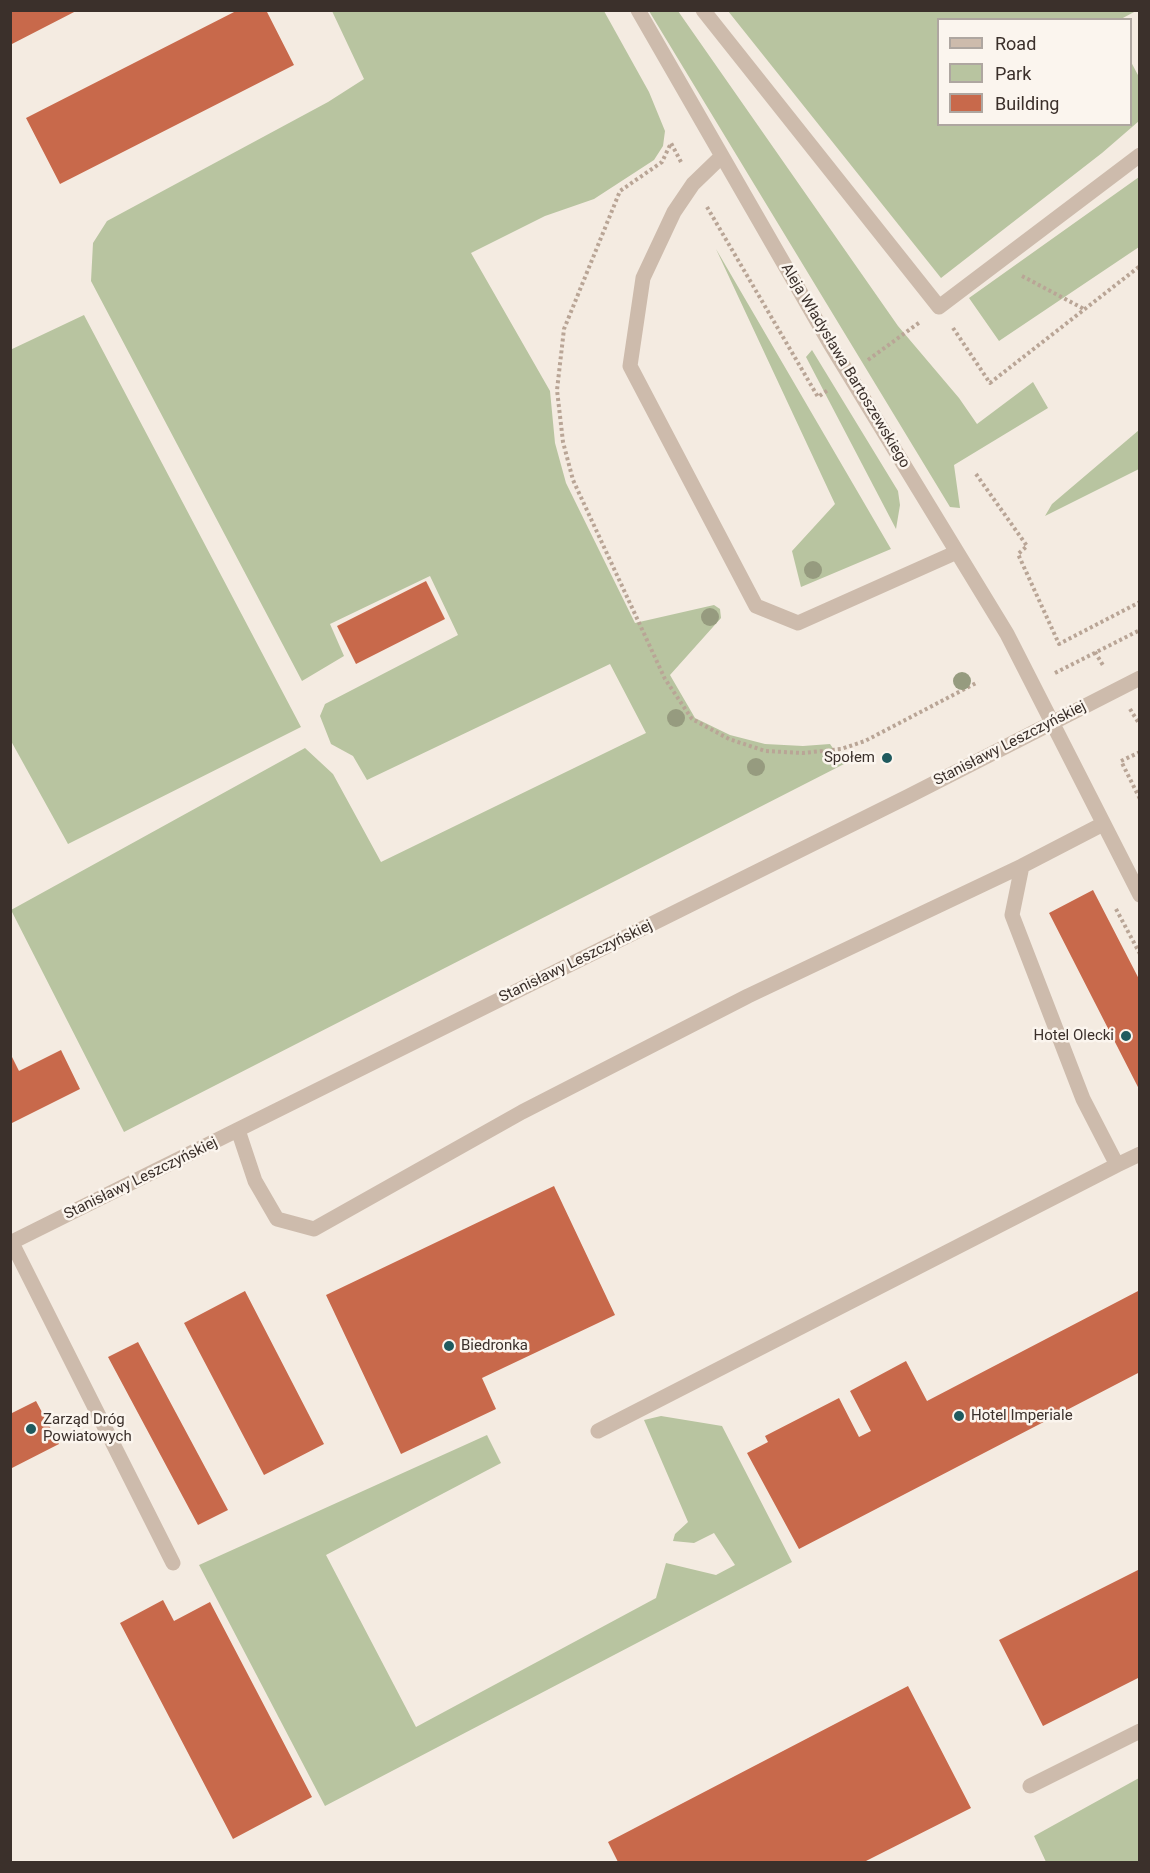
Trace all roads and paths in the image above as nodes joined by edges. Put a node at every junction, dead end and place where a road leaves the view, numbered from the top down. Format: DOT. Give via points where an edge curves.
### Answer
graph roads {
  1 [pos="638,10"];
  2 [pos="703,10"];
  3 [pos="1140,154"];
  4 [pos="722,156"];
  5 [pos="998,262"];
  6 [pos="1140,266"];
  7 [pos="939,307"];
  8 [pos="1084,309"];
  9 [pos="865,362"];
  10 [pos="976,474"];
  11 [pos="957,552"];
  12 [pos="1140,602"];
  13 [pos="1140,630"];
  14 [pos="1140,678"];
  15 [pos="1033,685"];
  16 [pos="1050,722"];
  17 [pos="1140,752"];
  18 [pos="1140,799"];
  19 [pos="1103,824"];
  20 [pos="1022,866"];
  21 [pos="1140,896"];
  22 [pos="238,1130"];
  23 [pos="1140,1154"];
  24 [pos="1117,1165"];
  25 [pos="11,1243"];
  26 [pos="598,1431"];
  27 [pos="173,1563"];
  28 [pos="1140,1731"];
  29 [pos="1030,1786"];
  1 -- 4 [label="street, Aleja Władysława Bartoszewskiego"];
  2 -- 7 [label="street"];
  3 -- 5 [label="street"];
  4 -- 11 [label="street, Aleja Władysława Bartoszewskiego" via="834,351"];
  4 -- 11 [label="street" via="693,184 674,212 643,278 630,366 756,606 798,623"];
  5 -- 7 [label="street"];
  5 -- 8 [label="path"];
  6 -- 8 [label="path"];
  7 -- 8 [label="path" via="990,383"];
  7 -- 9 [label="path"];
  10 -- 12 [label="path" via="1027,546 1018,554 1059,644"];
  11 -- 15 [label="street, Aleja Władysława Bartoszewskiego"];
  13 -- 15 [label="path"];
  14 -- 16 [label="street, Stanisławy Leszczyńskiej"];
  15 -- 16 [label="street, Aleja Władysława Bartoszewskiego"];
  16 -- 19 [label="street, Aleja Władysława Bartoszewskiego"];
  16 -- 22 [label="street, Stanisławy Leszczyńskiej"];
  17 -- 18 [label="path" via="1122,761"];
  19 -- 20 [label="street"];
  19 -- 21 [label="street, Aleja Władysława Bartoszewskiego"];
  20 -- 22 [label="street" via="748,996 532,1107 314,1229 277,1219 255,1181"];
  20 -- 24 [label="street" via="1012,915 1083,1099"];
  22 -- 25 [label="street, Stanisławy Leszczyńskiej"];
  23 -- 24 [label="street"];
  24 -- 26 [label="street"];
  25 -- 27 [label="street"];
  28 -- 29 [label="street"];
}
